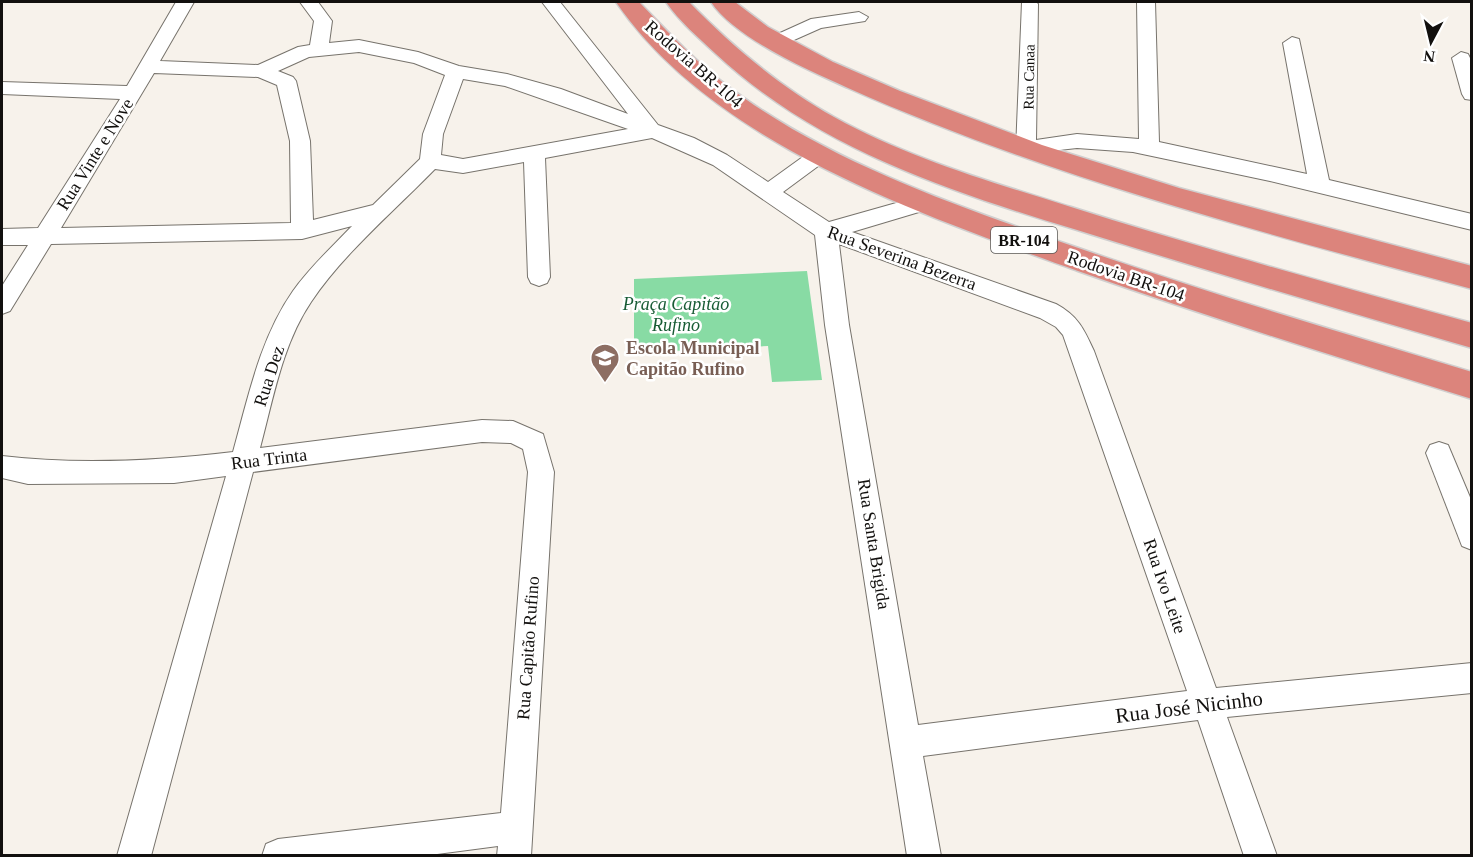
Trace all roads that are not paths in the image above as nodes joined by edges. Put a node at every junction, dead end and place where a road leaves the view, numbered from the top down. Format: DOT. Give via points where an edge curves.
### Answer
graph roads {
  1 [pos="185,2"];
  2 [pos="309,2"];
  3 [pos="551,2"];
  4 [pos="627,2"];
  5 [pos="677,2"];
  6 [pos="722,2"];
  7 [pos="1146,2"];
  8 [pos="1029,4"];
  9 [pos="859,17"];
  10 [pos="776,42"];
  11 [pos="1292,43"];
  12 [pos="319,48"];
  13 [pos="1461,58"];
  14 [pos="148,67"];
  15 [pos="261,71"];
  16 [pos="456,72"];
  17 [pos="2,88"];
  18 [pos="133,93"];
  19 [pos="1472,94"];
  20 [pos="652,131"];
  21 [pos="1149,146"];
  22 [pos="1026,150"];
  23 [pos="534,152"];
  24 [pos="818,156"];
  25 [pos="430,161"];
  26 [pos="1319,184"];
  27 [pos="768,192"];
  28 [pos="921,204"];
  29 [pos="383,211"];
  30 [pos="1472,222"];
  31 [pos="302,231"];
  32 [pos="826,231"];
  33 [pos="2,237"];
  34 [pos="43,238"];
  35 [pos="539,277"];
  36 [pos="1472,278"];
  37 [pos="2,305"];
  38 [pos="1065,320"];
  39 [pos="1472,336"];
  40 [pos="1472,386"];
  41 [pos="534,442"];
  42 [pos="1439,453"];
  43 [pos="244,463"];
  44 [pos="2,467"];
  45 [pos="1472,537"];
  46 [pos="1472,678"];
  47 [pos="1206,704"];
  48 [pos="907,742"];
  49 [pos="515,842"];
  50 [pos="134,855"];
  51 [pos="278,855"];
  52 [pos="924,855"];
  53 [pos="1261,855"];
  1 -- 14 [label="street, Rua Vinte e Nove"];
  2 -- 12 [label="street" via="323,21"];
  3 -- 20 [label="street"];
  4 -- 24 [label="highway, Rodovia BR-104 / BR-104" via="653,35 731,100"];
  5 -- 39 [label="highway, Rodovia BR-104 / BR-104" via="706,33 770,87 846,135 978,188 1218,264"];
  6 -- 10 [label="highway"];
  7 -- 21 [label="street"];
  8 -- 22 [label="street, Rua Canaa"];
  9 -- 10 [label="street" via="817,23"];
  10 -- 22 [label="highway" via="848,78"];
  11 -- 26 [label="street"];
  12 -- 15 [label="street, Rua Severina Bezerra"];
  12 -- 16 [label="street, Rua Severina Bezerra" via="358,46 418,58"];
  13 -- 19 [label="street"];
  14 -- 15 [label="street"];
  14 -- 18 [label="street, Rua Vinte e Nove"];
  15 -- 31 [label="street" via="280,76 289,87 300,141"];
  16 -- 20 [label="street, Rua Severina Bezerra" via="507,80"];
  16 -- 25 [label="street" via="433,134"];
  17 -- 18 [label="street"];
  18 -- 34 [label="street, Rua Vinte e Nove"];
  20 -- 23 [label="street"];
  20 -- 27 [label="street, Rua Severina Bezerra" via="720,160"];
  21 -- 22 [label="street" via="1076,141"];
  21 -- 26 [label="street"];
  22 -- 36 [label="highway" via="1228,212"];
  23 -- 25 [label="street" via="463,166"];
  23 -- 35 [label="street"];
  24 -- 27 [label="street"];
  24 -- 28 [label="highway, Rodovia BR-104 / BR-104"];
  25 -- 29 [label="street, Rua Dez"];
  26 -- 30 [label="street"];
  27 -- 32 [label="street, Rua Severina Bezerra"];
  28 -- 32 [label="street"];
  28 -- 40 [label="highway, Rodovia BR-104 / BR-104" via="1171,293"];
  29 -- 31 [label="street"];
  29 -- 43 [label="street, Rua Dez" via="300,299 272,358"];
  31 -- 34 [label="street"];
  32 -- 38 [label="street, Rua Severina Bezerra"];
  32 -- 48 [label="street, Rua Santa Brigida" via="837,325"];
  33 -- 34 [label="street"];
  34 -- 37 [label="street, Rua Vinte e Nove"];
  38 -- 47 [label="street, Rua Ivo Leite" via="1082,351"];
  41 -- 43 [label="street, Rua Trinta" via="513,432 482,430"];
  41 -- 49 [label="street, Rua Capitão Rufino" via="541,472"];
  42 -- 45 [label="street"];
  43 -- 44 [label="street, Rua Trinta" via="174,471 28,472"];
  43 -- 50 [label="street, Rua Dez"];
  46 -- 47 [label="street, Rua José Nicinho"];
  47 -- 48 [label="street, Rua José Nicinho"];
  47 -- 53 [label="street, Rua Ivo Leite"];
  48 -- 52 [label="street, Rua Santa Brigida"];
  49 -- 51 [label="street"];
}
